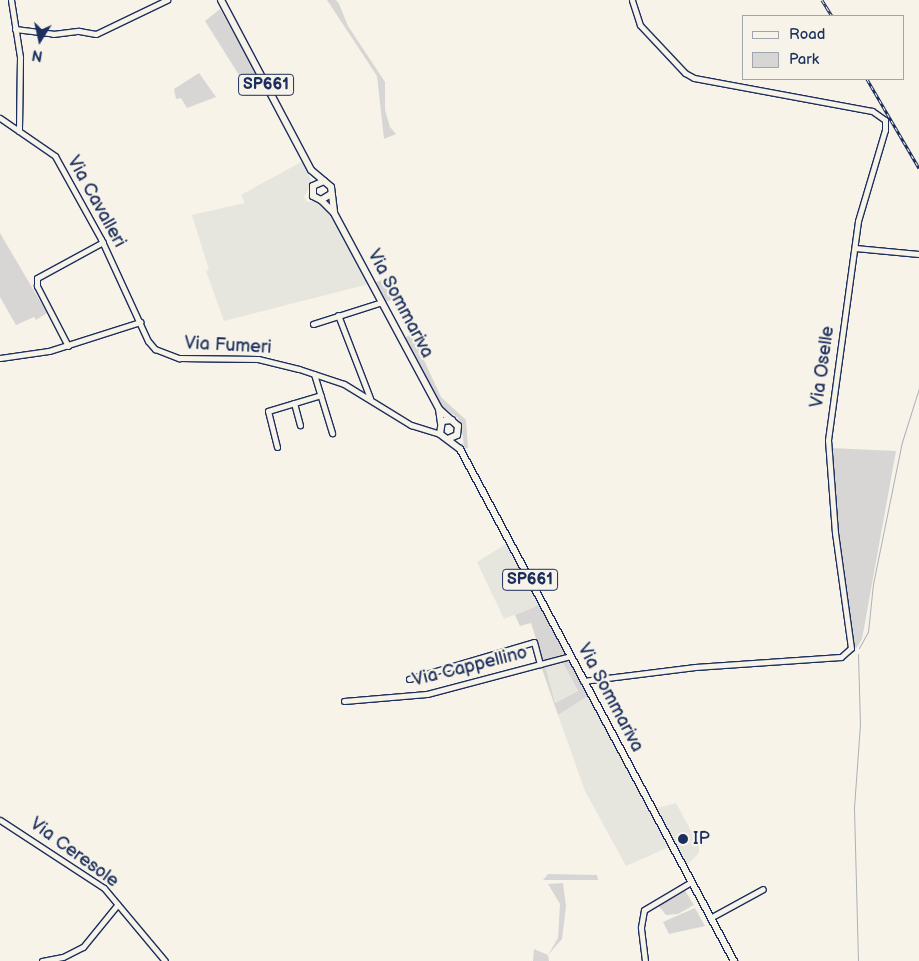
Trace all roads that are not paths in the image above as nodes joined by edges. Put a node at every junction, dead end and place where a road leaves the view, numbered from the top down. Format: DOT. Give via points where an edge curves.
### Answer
graph roads {
  1 [pos="11,0"];
  2 [pos="166,0"];
  3 [pos="221,0"];
  4 [pos="632,0"];
  5 [pos="15,30"];
  6 [pos="0,118"];
  7 [pos="19,131"];
  8 [pos="311,170"];
  9 [pos="324,181"];
  10 [pos="313,186"];
  11 [pos="331,194"];
  12 [pos="321,200"];
  13 [pos="334,213"];
  14 [pos="103,242"];
  15 [pos="855,248"];
  16 [pos="919,254"];
  17 [pos="382,302"];
  18 [pos="338,315"];
  19 [pos="140,322"];
  20 [pos="313,324"];
  21 [pos="68,346"];
  22 [pos="0,358"];
  23 [pos="314,374"];
  24 [pos="321,395"];
  25 [pos="370,398"];
  26 [pos="294,403"];
  27 [pos="438,409"];
  28 [pos="452,420"];
  29 [pos="440,424"];
  30 [pos="300,425"];
  31 [pos="432,430"];
  32 [pos="332,432"];
  33 [pos="440,434"];
  34 [pos="457,434"];
  35 [pos="448,439"];
  36 [pos="277,447"];
  37 [pos="460,450"];
  38 [pos="571,656"];
  39 [pos="540,664"];
  40 [pos="409,679"];
  41 [pos="583,681"];
  42 [pos="344,701"];
  43 [pos="0,820"];
  44 [pos="691,882"];
  45 [pos="763,889"];
  46 [pos="118,904"];
  47 [pos="710,918"];
  48 [pos="42,961"];
  49 [pos="165,961"];
  50 [pos="645,961"];
  51 [pos="734,961"];
  1 -- 5 [label="street"];
  2 -- 5 [label="street" via="96,34"];
  3 -- 8 [label="main road, SP661"];
  4 -- 15 [label="street, Via Oselle" via="640,25 694,78 872,111 885,120 886,130 862,201"];
  5 -- 7 [label="street" via="20,57"];
  6 -- 7 [label="street, Via Cavalleri"];
  7 -- 14 [label="street, Via Cavalleri" via="54,156"];
  8 -- 9 [label="main road, SP661"];
  8 -- 10 [label="main road, SP661"];
  9 -- 10 [label="main road"];
  9 -- 11 [label="main road" via="331,187"];
  10 -- 12 [label="main road" via="313,196"];
  11 -- 12 [label="main road"];
  11 -- 13 [label="main road, Via Sommariva"];
  12 -- 13 [label="main road, Via Sommariva"];
  13 -- 17 [label="main road, Via Sommariva"];
  14 -- 19 [label="street, Via Cavalleri"];
  14 -- 21 [label="street" via="37,278 37,286"];
  15 -- 16 [label="street"];
  15 -- 41 [label="street, Via Oselle" via="828,440 851,648 841,656 695,667"];
  17 -- 18 [label="street"];
  17 -- 27 [label="main road, Via Sommariva"];
  18 -- 20 [label="street"];
  18 -- 25 [label="street"];
  19 -- 21 [label="street"];
  19 -- 23 [label="street, Via Fumeri" via="148,342 166,355 196,359 258,359"];
  21 -- 22 [label="street"];
  23 -- 24 [label="street"];
  23 -- 25 [label="street, Via Fumeri"];
  24 -- 26 [label="street"];
  24 -- 32 [label="street"];
  25 -- 31 [label="street, Via Fumeri" via="411,425"];
  26 -- 30 [label="street"];
  26 -- 36 [label="street" via="268,412"];
  27 -- 28 [label="main road, Via Sommariva"];
  27 -- 29 [label="main road, Via Sommariva"];
  28 -- 29 [label="main road"];
  28 -- 34 [label="main road" via="458,426"];
  29 -- 31 [label="street"];
  29 -- 33 [label="main road"];
  31 -- 33 [label="street, Via Fumeri"];
  33 -- 35 [label="main road"];
  34 -- 35 [label="main road"];
  34 -- 37 [label="main road, Via Sommariva / SP661"];
  35 -- 37 [label="main road, Via Sommariva / SP661"];
  37 -- 38 [label="main road, Via Sommariva / SP661"];
  38 -- 39 [label="street, Via Cappellino"];
  38 -- 41 [label="main road, Via Sommariva / SP661"];
  39 -- 40 [label="street" via="538,647 534,642"];
  39 -- 42 [label="street, Via Cappellino" via="427,694"];
  41 -- 44 [label="main road, Via Sommariva / SP661"];
  43 -- 46 [label="street, Via Ceresole" via="92,879"];
  44 -- 47 [label="main road, Via Sommariva / SP661"];
  44 -- 50 [label="street" via="644,910 641,927"];
  45 -- 47 [label="street"];
  46 -- 48 [label="street" via="83,947 63,957"];
  46 -- 49 [label="street, Via Ceresole"];
  47 -- 51 [label="main road, Via Sommariva / SP661"];
}
